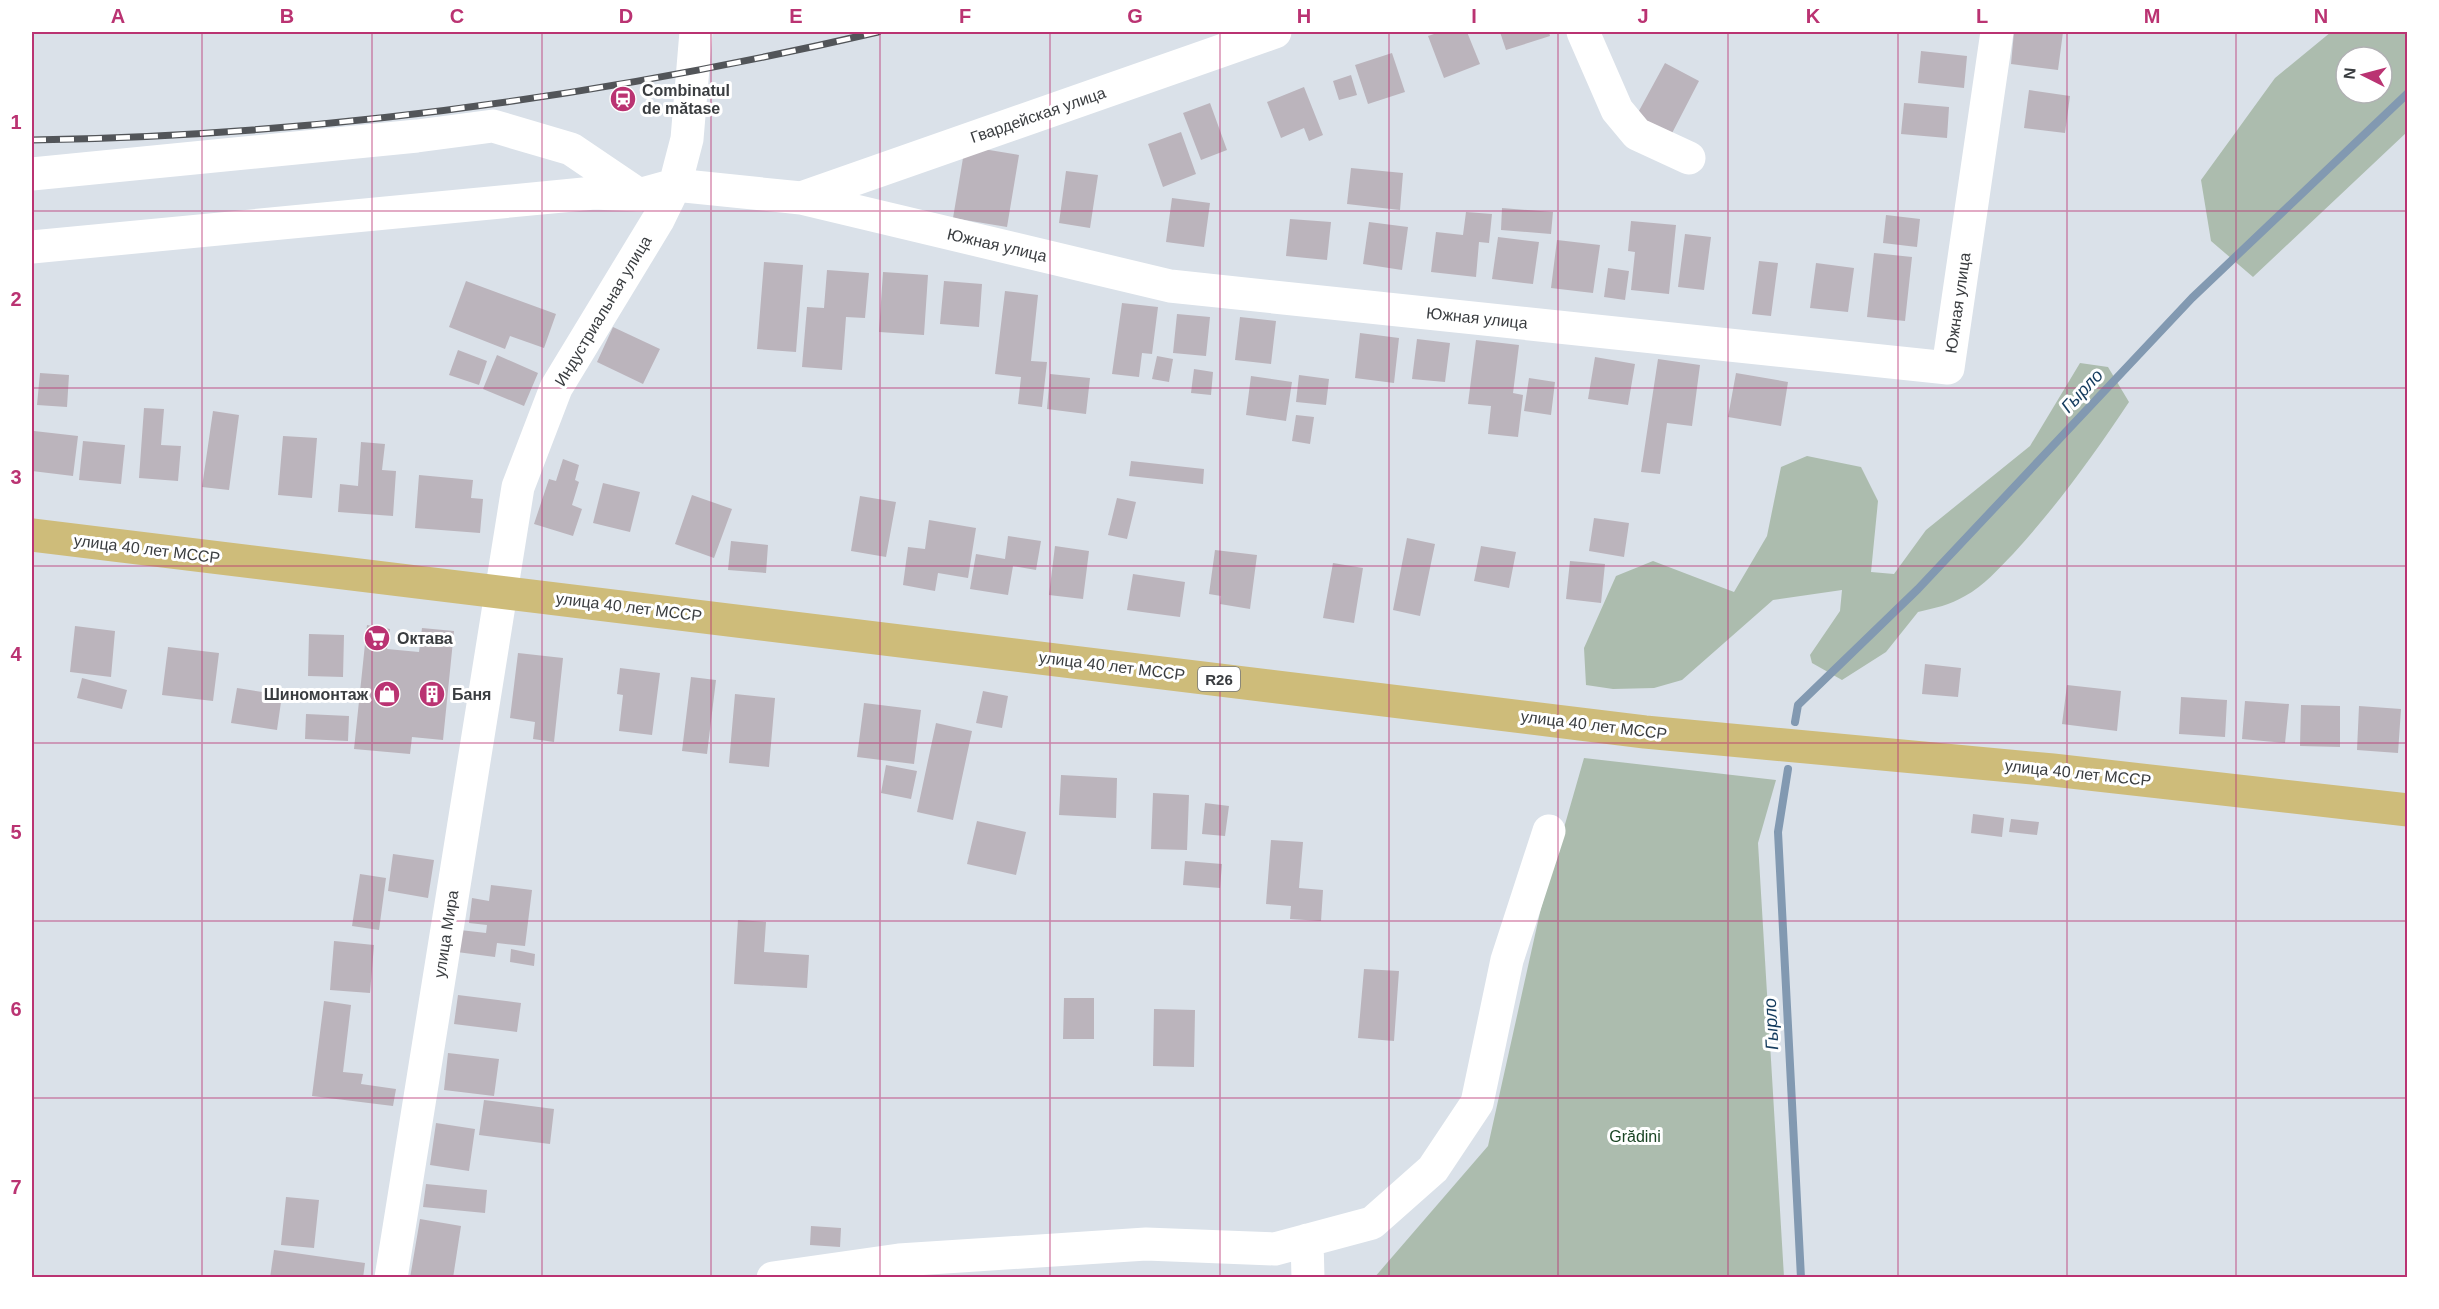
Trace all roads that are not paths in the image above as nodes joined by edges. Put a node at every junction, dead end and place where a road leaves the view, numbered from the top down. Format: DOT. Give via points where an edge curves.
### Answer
graph roads {
  1 [pos="696,32"];
  2 [pos="1275,32"];
  3 [pos="1583,32"];
  4 [pos="1997,32"];
  5 [pos="1689,158"];
  6 [pos="32,174"];
  7 [pos="675,185"];
  8 [pos="639,195"];
  9 [pos="801,198"];
  10 [pos="32,247"];
  11 [pos="32,535"];
  12 [pos="501,591"];
  13 [pos="2408,810"];
  14 [pos="1549,831"];
  15 [pos="1307,1240"];
  16 [pos="391,1278"];
  17 [pos="773,1278"];
  18 [pos="1308,1278"];
  1 -- 7 [label="street, Индустриальная улица" via="687,139"];
  2 -- 9 [label="street, Гвардейская улица"];
  3 -- 5 [label="street" via="1617,110 1637,134"];
  4 -- 9 [label="street, Южная улица" via="1948,368 1170,286"];
  6 -- 8 [label="street" via="493,126 571,149"];
  7 -- 8 [label="street"];
  7 -- 9 [label="street, Южная улица"];
  7 -- 12 [label="street, Индустриальная улица" via="658,220 556,388 519,487"];
  8 -- 10 [label="street" via="594,193"];
  11 -- 12 [label="main road, улица 40 лет МССР / R26"];
  12 -- 13 [label="main road, улица 40 лет МССР / R26" via="1633,730 2053,770"];
  12 -- 16 [label="street, улица Мира"];
  14 -- 15 [label="street" via="1508,960 1477,1103 1433,1168 1372,1223"];
  15 -- 17 [label="street" via="1275,1249 1146,1244 899,1260"];
  15 -- 18 [label="street"];
}
